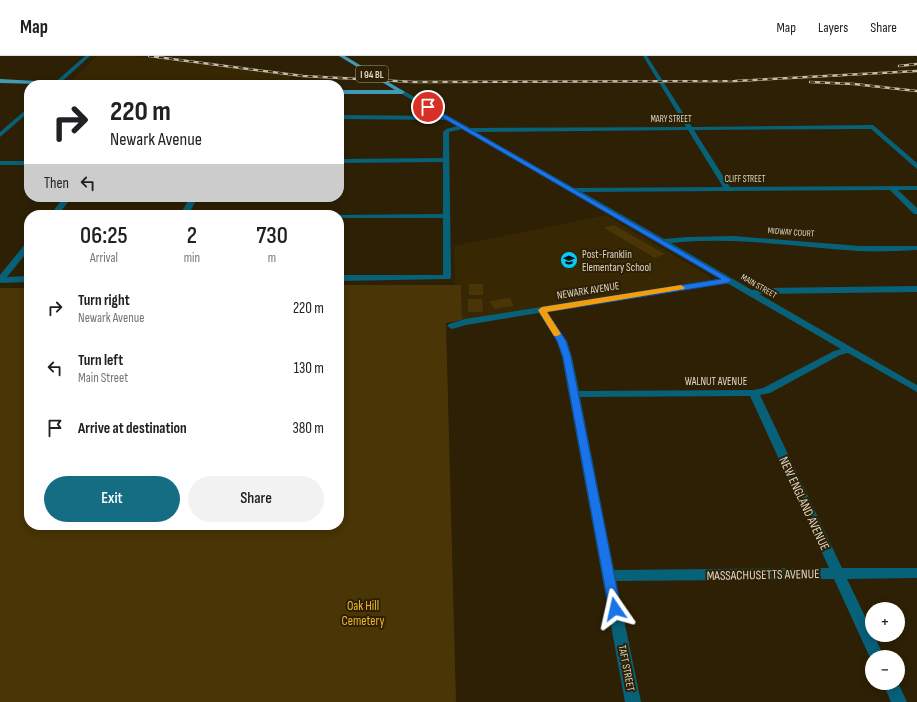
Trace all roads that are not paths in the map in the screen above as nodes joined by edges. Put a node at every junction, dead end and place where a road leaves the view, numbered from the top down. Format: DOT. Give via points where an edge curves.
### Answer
graph roads {
  1 [pos="88,56"];
  2 [pos="343,56"];
  3 [pos="645,56"];
  4 [pos="62,80"];
  5 [pos="0,81"];
  6 [pos="24,83"];
  7 [pos="0,84"];
  8 [pos="24,84"];
  9 [pos="344,92"];
  10 [pos="402,92"];
  11 [pos="24,114"];
  12 [pos="344,117"];
  13 [pos="449,118"];
  14 [pos="18,119"];
  15 [pos="24,119"];
  16 [pos="690,128"];
  17 [pos="466,129"];
  18 [pos="0,135"];
  19 [pos="446,160"];
  20 [pos="344,161"];
  21 [pos="0,163"];
  22 [pos="24,163"];
  23 [pos="917,167"];
  24 [pos="727,188"];
  25 [pos="892,188"];
  26 [pos="917,188"];
  27 [pos="572,190"];
  28 [pos="64,202"];
  29 [pos="58,210"];
  30 [pos="917,212"];
  31 [pos="344,216"];
  32 [pos="447,216"];
  33 [pos="663,242"];
  34 [pos="917,248"];
  35 [pos="24,251"];
  36 [pos="344,278"];
  37 [pos="0,280"];
  38 [pos="24,280"];
  39 [pos="728,280"];
  40 [pos="917,289"];
  41 [pos="750,293"];
  42 [pos="542,310"];
  43 [pos="452,326"];
  44 [pos="849,350"];
  45 [pos="917,389"];
  46 [pos="754,393"];
  47 [pos="574,394"];
  48 [pos="838,573"];
  49 [pos="917,573"];
  50 [pos="609,576"];
  51 [pos="874,650"];
  52 [pos="893,690"];
  53 [pos="633,702"];
  54 [pos="899,702"];
  1 -- 4 [label="street"];
  2 -- 10 [label="main road, MAIN STREET / I 94 BL"];
  3 -- 16 [label="street"];
  5 -- 6 [label="main road"];
  7 -- 8 [label="main road"];
  9 -- 10 [label="main road, I 94 BL"];
  10 -- 13 [label="street, MAIN STREET"];
  11 -- 14 [label="street"];
  12 -- 13 [label="street"];
  13 -- 17 [label="street, MAIN STREET"];
  14 -- 15 [label="street"];
  14 -- 18 [label="street"];
  16 -- 17 [label="street, MARY STREET"];
  16 -- 23 [label="street, MARY STREET" via="873,127"];
  16 -- 24 [label="street"];
  17 -- 19 [label="street" via="446,132"];
  17 -- 27 [label="street, MAIN STREET"];
  19 -- 20 [label="street"];
  19 -- 32 [label="street"];
  21 -- 22 [label="street"];
  24 -- 25 [label="street, CLIFF STREET"];
  24 -- 27 [label="street, CLIFF STREET"];
  25 -- 26 [label="street, CLIFF STREET"];
  25 -- 30 [label="street"];
  27 -- 33 [label="street, MAIN STREET"];
  28 -- 29 [label="street"];
  31 -- 32 [label="street"];
  32 -- 36 [label="street" via="447,277"];
  33 -- 34 [label="street, MIDWAY COURT" via="742,239 854,248"];
  33 -- 39 [label="street, MAIN STREET"];
  35 -- 37 [label="street"];
  37 -- 38 [label="street"];
  39 -- 41 [label="street, MAIN STREET"];
  39 -- 42 [label="street, NEWARK AVENUE"];
  40 -- 41 [label="street"];
  41 -- 44 [label="street, MAIN STREET"];
  42 -- 43 [label="street, NEWARK AVENUE"];
  42 -- 47 [label="street, TAFT STREET" via="562,341"];
  44 -- 45 [label="street, MAIN STREET"];
  44 -- 46 [label="street, WALNUT AVENUE" via="837,353 766,391"];
  46 -- 47 [label="street, WALNUT AVENUE"];
  46 -- 48 [label="street, NEW ENGLAND AVENUE"];
  47 -- 50 [label="street, TAFT STREET"];
  48 -- 49 [label="street, MASSACHUSETTS AVENUE"];
  48 -- 50 [label="street, MASSACHUSETTS AVENUE"];
  48 -- 51 [label="street, NEW ENGLAND AVENUE"];
  50 -- 53 [label="street, TAFT STREET"];
  52 -- 54 [label="street"];
}
